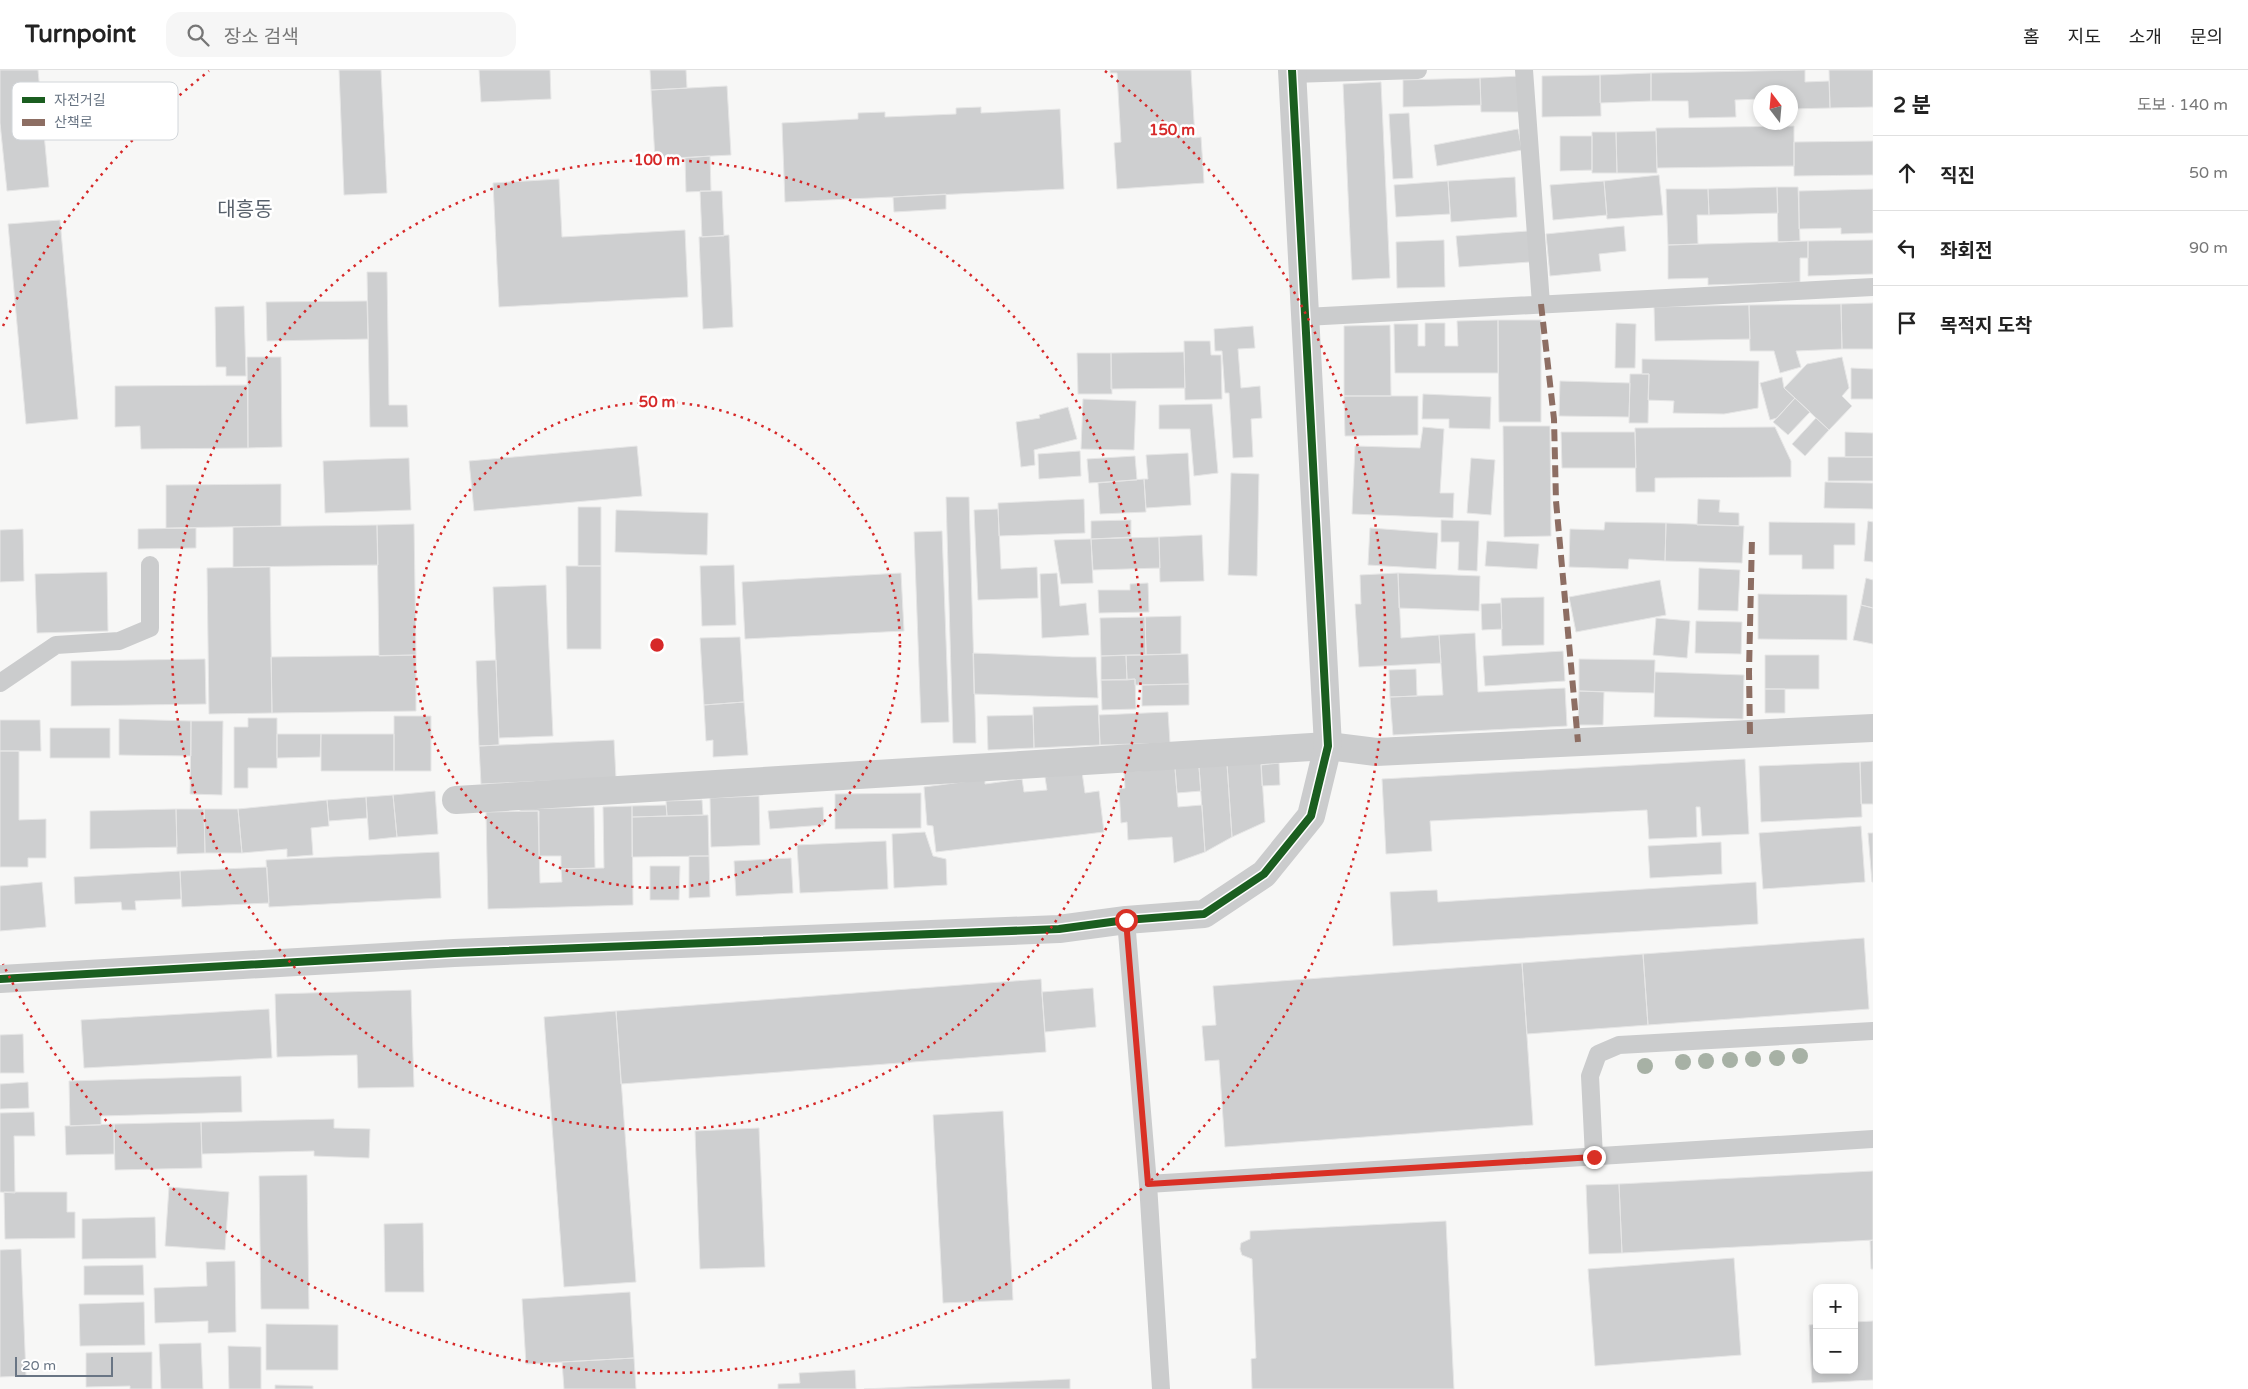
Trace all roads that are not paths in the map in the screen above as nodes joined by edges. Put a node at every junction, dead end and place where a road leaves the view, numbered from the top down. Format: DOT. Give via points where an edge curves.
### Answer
graph roads {
  1 [pos="1418,70"];
  2 [pos="1524,70"];
  3 [pos="1292,72"];
  4 [pos="1873,287"];
  5 [pos="1541,304"];
  6 [pos="1305,317"];
  7 [pos="150,565"];
  8 [pos="0,682"];
  9 [pos="1873,728"];
  10 [pos="1328,746"];
  11 [pos="456,800"];
  12 [pos="1126,920"];
  13 [pos="0,979"];
  14 [pos="1873,1031"];
  15 [pos="1873,1139"];
  16 [pos="1594,1157"];
  17 [pos="1148,1184"];
  18 [pos="1161,1389"];
  1 -- 3 [label="lane"];
  2 -- 5 [label="lane"];
  3 -- 6 [label="street"];
  4 -- 5 [label="lane"];
  5 -- 6 [label="lane"];
  6 -- 10 [label="street"];
  7 -- 8 [label="lane" via="150,628 119,641 56,645"];
  9 -- 10 [label="street" via="1376,752"];
  10 -- 11 [label="street"];
  10 -- 12 [label="street" via="1310,816 1264,874 1204,914"];
  12 -- 13 [label="street" via="1059,929 454,953"];
  12 -- 17 [label="lane"];
  14 -- 16 [label="lane" via="1619,1045 1598,1054 1590,1076"];
  15 -- 16 [label="lane"];
  16 -- 17 [label="lane"];
  17 -- 18 [label="lane"];
}
